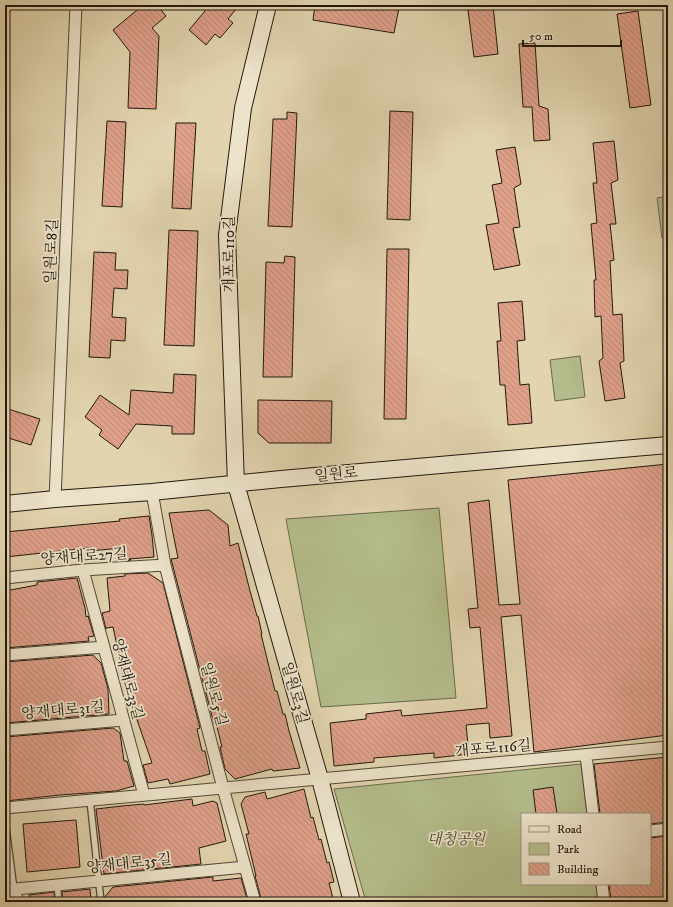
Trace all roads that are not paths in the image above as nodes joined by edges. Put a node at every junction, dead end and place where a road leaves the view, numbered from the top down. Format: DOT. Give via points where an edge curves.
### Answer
graph roads {
  1 [pos="76,5"];
  2 [pos="268,5"];
  3 [pos="668,445"];
  4 [pos="236,484"];
  5 [pos="152,492"];
  6 [pos="55,498"];
  7 [pos="5,504"];
  8 [pos="165,565"];
  9 [pos="83,570"];
  10 [pos="5,578"];
  11 [pos="104,647"];
  12 [pos="5,655"];
  13 [pos="124,720"];
  14 [pos="5,730"];
  15 [pos="668,747"];
  16 [pos="586,755"];
  17 [pos="320,779"];
  18 [pos="223,788"];
  19 [pos="144,795"];
  20 [pos="90,800"];
  21 [pos="5,808"];
  22 [pos="593,813"];
  23 [pos="5,820"];
  24 [pos="668,829"];
  25 [pos="651,831"];
  26 [pos="245,867"];
  27 [pos="99,881"];
  28 [pos="57,885"];
  29 [pos="602,885"];
  30 [pos="10,890"];
  31 [pos="17,902"];
  32 [pos="59,902"];
  33 [pos="101,902"];
  34 [pos="255,902"];
  35 [pos="352,902"];
  36 [pos="604,902"];
  1 -- 6 [label="street, 일원로8길"];
  2 -- 4 [label="street, 개포로110길" via="243,108 227,235"];
  3 -- 4 [label="street, 일원로"];
  4 -- 5 [label="street, 일원로"];
  4 -- 17 [label="street, 일원로3길"];
  5 -- 6 [label="street, 일원로"];
  5 -- 8 [label="street, 일원로5길"];
  6 -- 7 [label="street, 일원로"];
  8 -- 9 [label="street, 양재대로27길"];
  8 -- 18 [label="street, 일원로5길"];
  9 -- 10 [label="street, 양재대로27길"];
  9 -- 11 [label="street, 양재대로33길"];
  11 -- 12 [label="street"];
  11 -- 13 [label="street, 양재대로33길"];
  13 -- 14 [label="street, 양재대로31길"];
  13 -- 19 [label="street, 양재대로33길"];
  15 -- 16 [label="street, 개포로116길"];
  16 -- 17 [label="street, 개포로116길"];
  16 -- 22 [label="street"];
  17 -- 18 [label="street"];
  17 -- 35 [label="street, 일원로3길"];
  18 -- 19 [label="street"];
  18 -- 26 [label="street, 일원로5길"];
  19 -- 20 [label="street"];
  20 -- 21 [label="street"];
  20 -- 27 [label="lane"];
  23 -- 30 [label="lane" via="13,882"];
  24 -- 25 [label="street"];
  26 -- 27 [label="street, 양재대로35길"];
  26 -- 34 [label="street, 일원로5길"];
  27 -- 28 [label="street, 양재대로35길"];
  27 -- 33 [label="lane"];
  28 -- 30 [label="street, 양재대로35길"];
  28 -- 32 [label="lane"];
  29 -- 36 [label="street"];
  30 -- 31 [label="street"];
}
